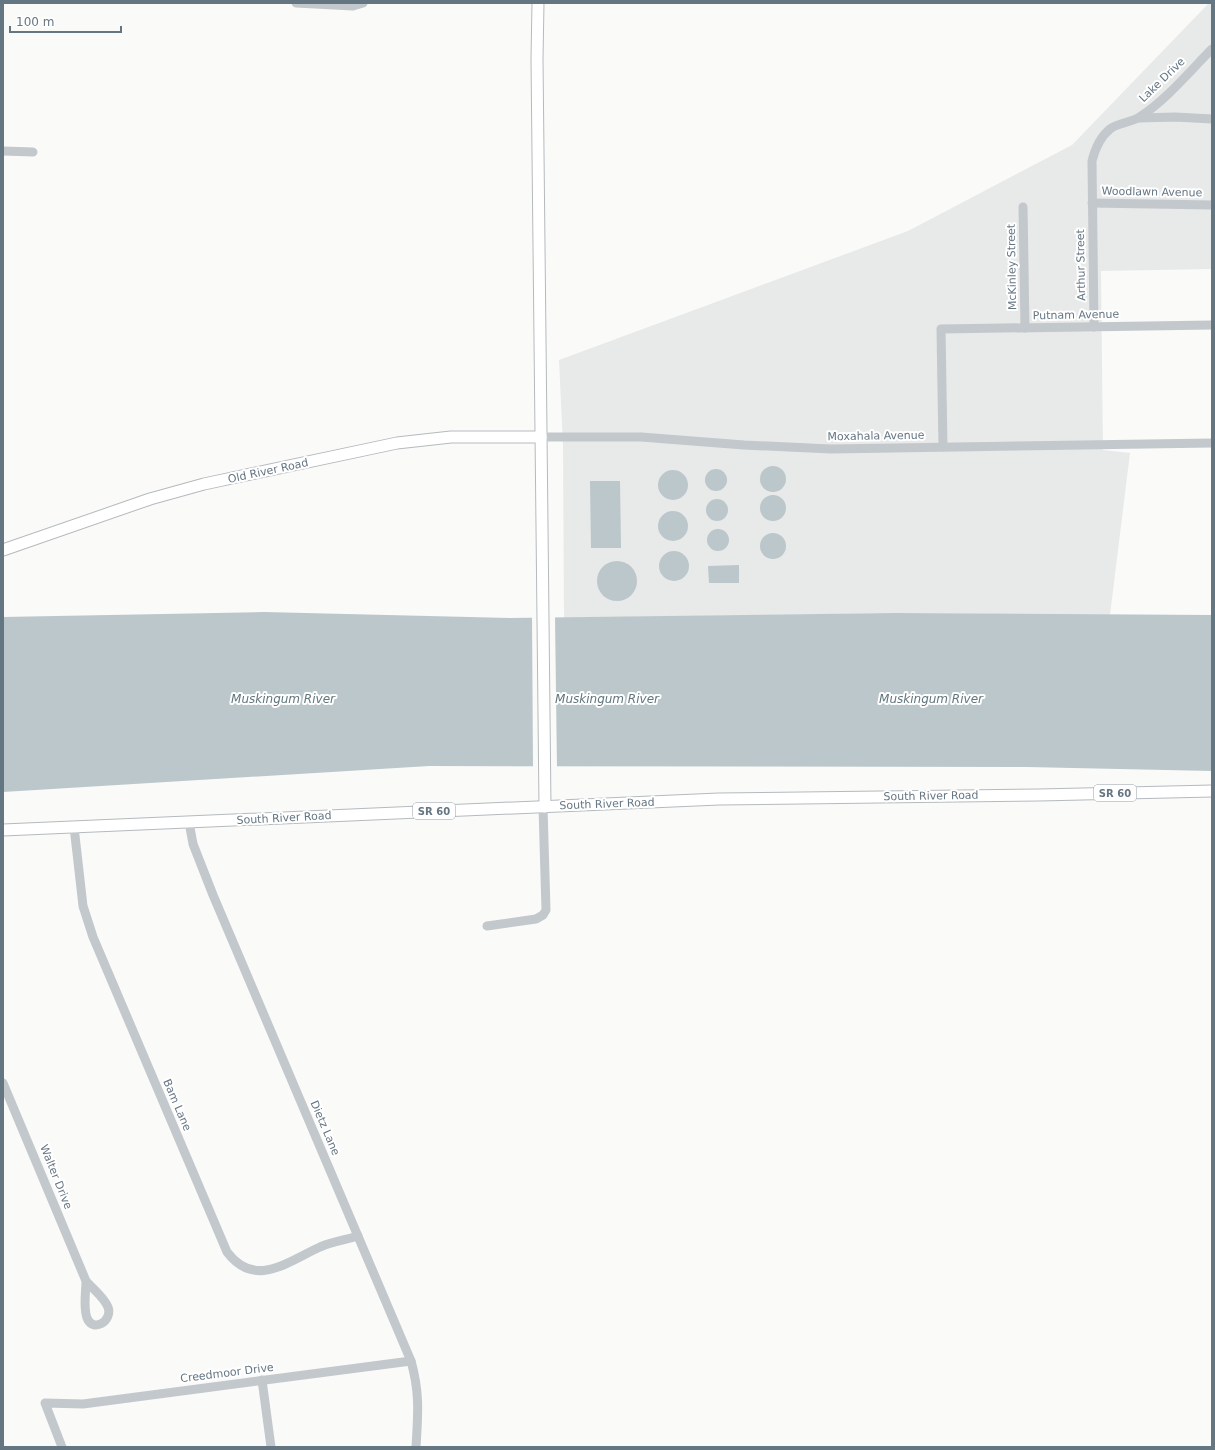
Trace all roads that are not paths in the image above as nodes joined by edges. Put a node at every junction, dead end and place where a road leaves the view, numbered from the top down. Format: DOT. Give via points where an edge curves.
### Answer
graph roads {
  1 [pos="297,3"];
  2 [pos="362,3"];
  3 [pos="538,3"];
  4 [pos="1212,49"];
  5 [pos="1139,118"];
  6 [pos="1212,119"];
  7 [pos="3,151"];
  8 [pos="33,152"];
  9 [pos="1092,203"];
  10 [pos="1212,205"];
  11 [pos="1023,207"];
  12 [pos="1212,325"];
  13 [pos="1094,327"];
  14 [pos="1025,328"];
  15 [pos="541,437"];
  16 [pos="1212,443"];
  17 [pos="943,447"];
  18 [pos="3,550"];
  19 [pos="1212,791"];
  20 [pos="544,807"];
  21 [pos="189,822"];
  22 [pos="74,827"];
  23 [pos="3,830"];
  24 [pos="487,926"];
  25 [pos="3,1083"];
  26 [pos="358,1236"];
  27 [pos="86,1281"];
  28 [pos="411,1360"];
  29 [pos="262,1380"];
  30 [pos="62,1447"];
  31 [pos="271,1447"];
  32 [pos="416,1447"];
  1 -- 2 [label="street" via="353,6"];
  3 -- 15 [label="main road"];
  4 -- 5 [label="street, Lake Drive"];
  5 -- 6 [label="street"];
  5 -- 9 [label="street, Lake Drive" via="1110,129 1095,150 1092,161"];
  7 -- 8 [label="street"];
  9 -- 10 [label="street, Woodlawn Avenue"];
  9 -- 13 [label="street, Arthur Street"];
  11 -- 14 [label="street, McKinley Street"];
  12 -- 13 [label="street, Putnam Avenue"];
  13 -- 14 [label="street, Putnam Avenue"];
  14 -- 17 [label="street, Putnam Avenue" via="941,329"];
  15 -- 17 [label="street, Moxahala Avenue" via="641,437 831,449"];
  15 -- 18 [label="main road, Old River Road" via="451,437 398,443 204,484 150,499"];
  15 -- 20 [label="main road"];
  16 -- 17 [label="street, Moxahala Avenue"];
  19 -- 20 [label="main road, South River Road / SR 60" via="719,799"];
  20 -- 21 [label="main road, South River Road / SR 60"];
  20 -- 24 [label="street" via="546,910 536,919"];
  21 -- 22 [label="main road, South River Road / SR 60"];
  21 -- 26 [label="street, Dietz Lane" via="193,844"];
  22 -- 23 [label="main road, South River Road / SR 60"];
  22 -- 26 [label="street, Bam Lane" via="82,901 93,937 226,1252 240,1266 258,1271 275,1267 329,1244"];
  25 -- 27 [label="street, Walter Drive"];
  26 -- 28 [label="street, Dietz Lane"];
  28 -- 29 [label="street, Creedmoor Drive"];
  28 -- 32 [label="street, Dietz Lane" via="418,1392"];
  29 -- 30 [label="street, Creedmoor Drive" via="82,1404 45,1403"];
  29 -- 31 [label="street"];
}
